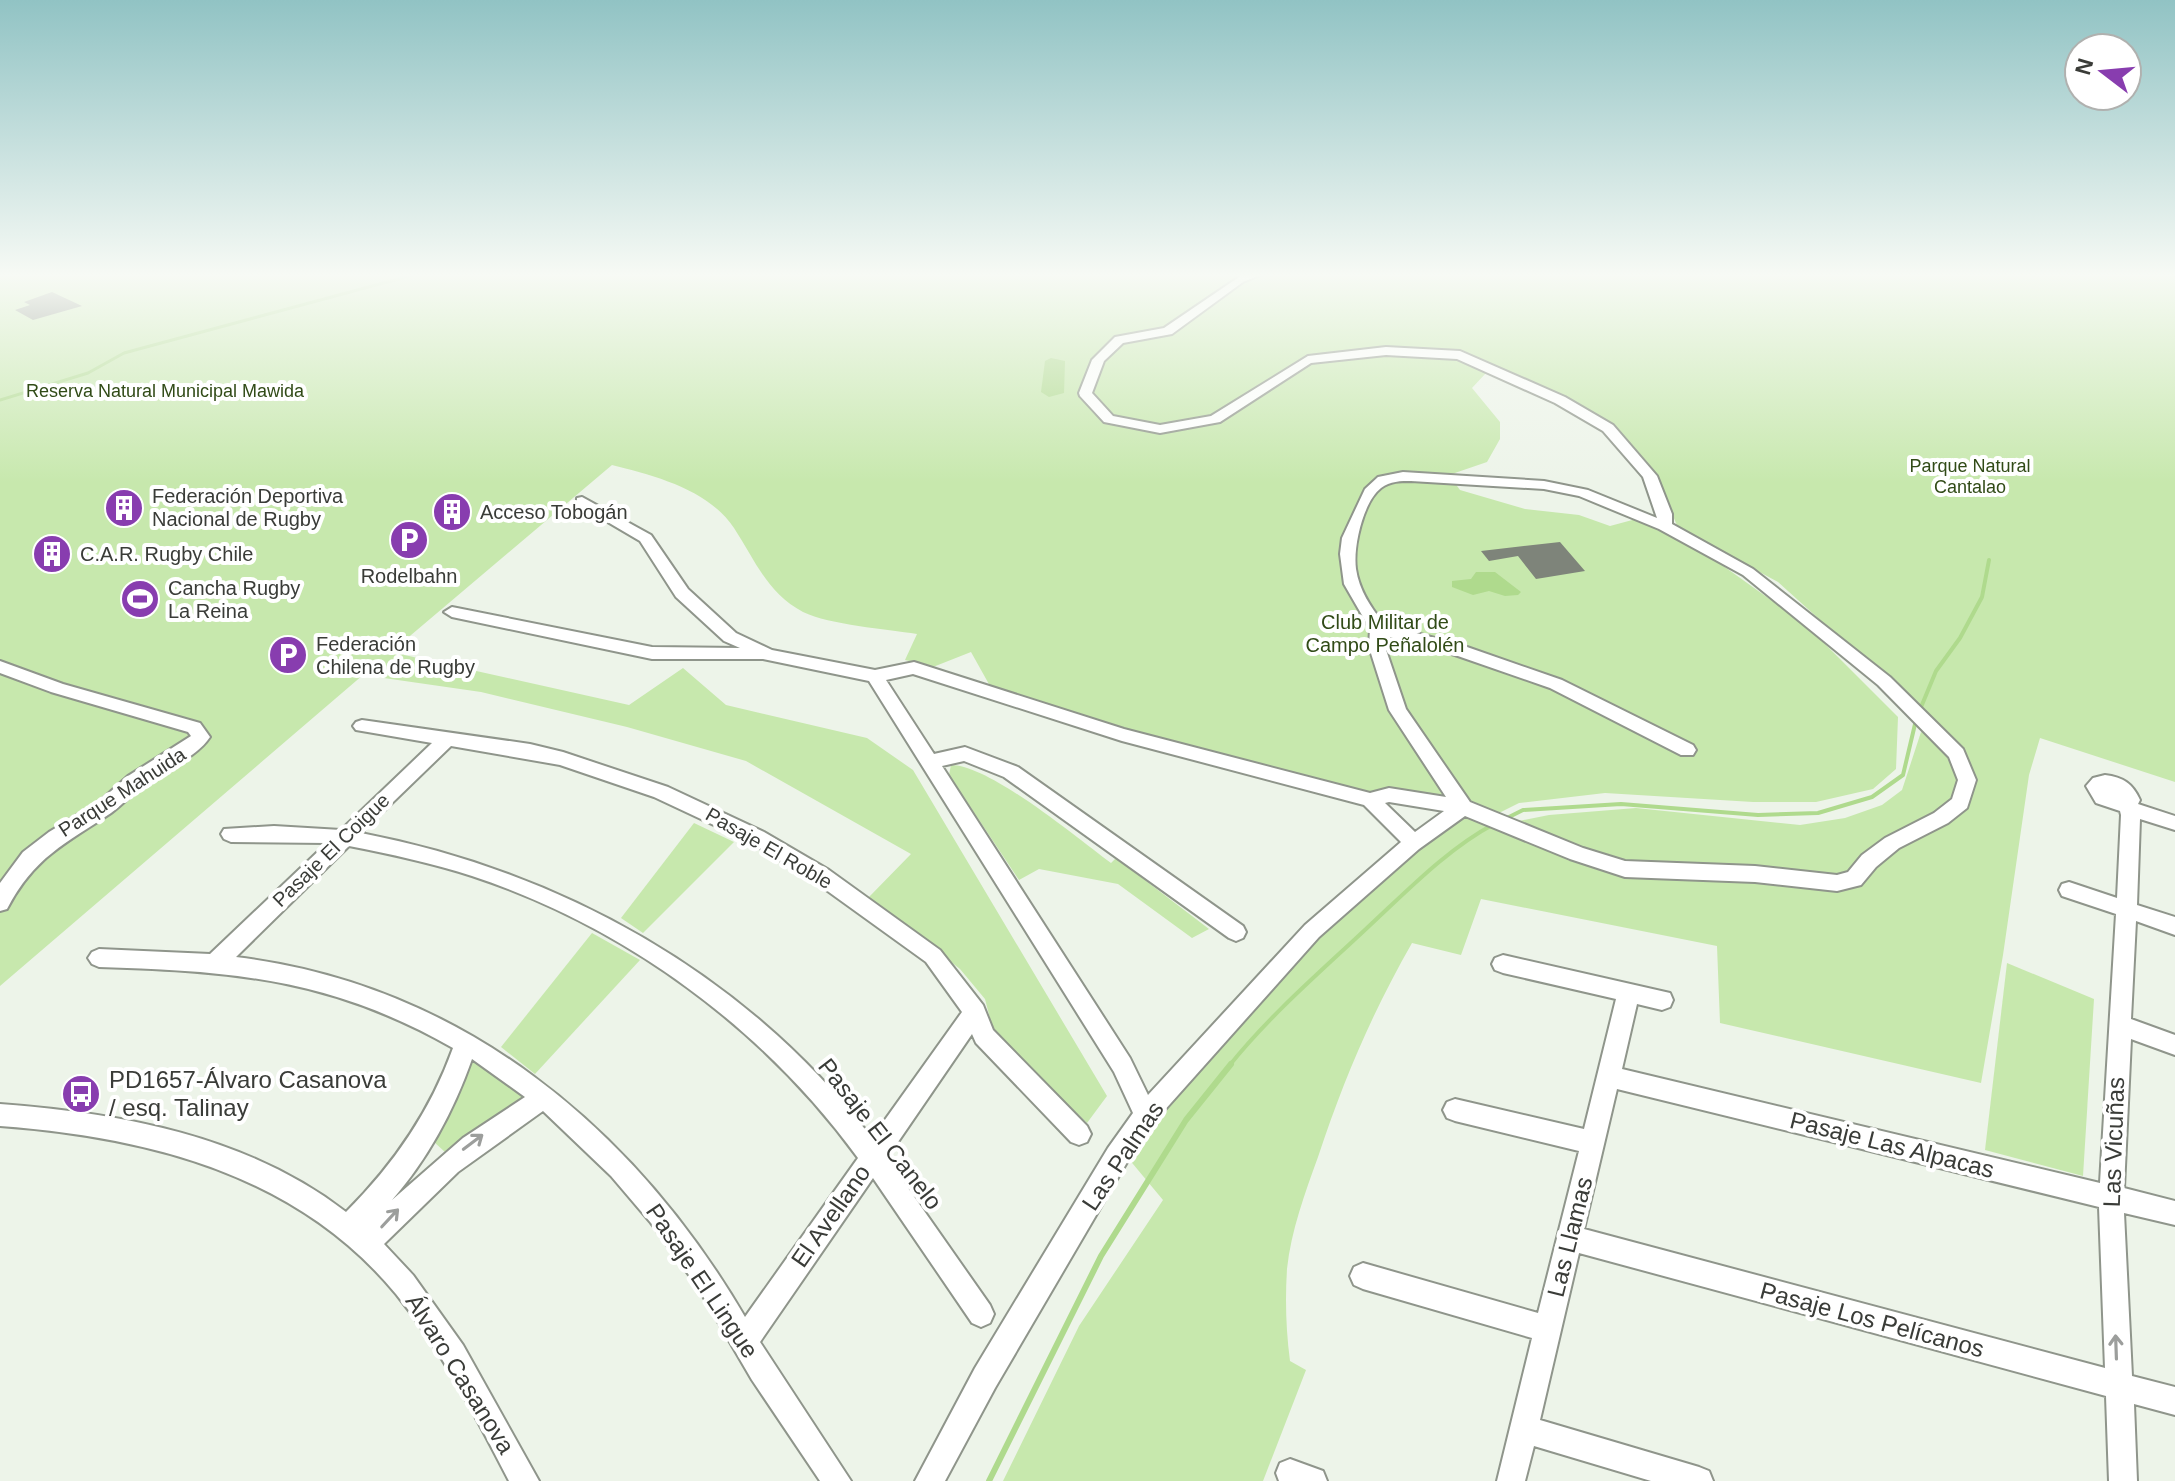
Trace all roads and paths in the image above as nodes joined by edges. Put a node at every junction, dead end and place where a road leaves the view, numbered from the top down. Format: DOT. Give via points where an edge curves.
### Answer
graph roads {
  1 [pos="1115,344"];
  2 [pos="582,501"];
  3 [pos="1664,526"];
  4 [pos="452,612"];
  5 [pos="1378,628"];
  6 [pos="768,655"];
  7 [pos="0,667"];
  8 [pos="875,676"];
  9 [pos="362,726"];
  10 [pos="448,738"];
  11 [pos="1687,750"];
  12 [pos="928,762"];
  13 [pos="1370,800"];
  14 [pos="1463,807"];
  15 [pos="2175,823"];
  16 [pos="231,834"];
  17 [pos="343,837"];
  18 [pos="1412,844"];
  19 [pos="2069,890"];
  20 [pos="0,903"];
  21 [pos="2126,909"];
  22 [pos="2175,926"];
  23 [pos="1236,932"];
  24 [pos="99,958"];
  25 [pos="216,962"];
  26 [pos="1503,964"];
  27 [pos="1629,992"];
  28 [pos="1662,1000"];
  29 [pos="975,1012"];
  30 [pos="2118,1024"];
  31 [pos="466,1044"];
  32 [pos="2175,1045"];
  33 [pos="1609,1076"];
  34 [pos="544,1098"];
  35 [pos="1455,1110"];
  36 [pos="1146,1114"];
  37 [pos="0,1115"];
  38 [pos="1079,1134"];
  39 [pos="1593,1143"];
  40 [pos="871,1159"];
  41 [pos="2111,1198"];
  42 [pos="2175,1213"];
  43 [pos="356,1236"];
  44 [pos="1570,1238"];
  45 [pos="1363,1276"];
  46 [pos="981,1314"];
  47 [pos="1548,1329"];
  48 [pos="744,1341"];
  49 [pos="2117,1386"];
  50 [pos="2175,1401"];
  51 [pos="1524,1429"];
  52 [pos="525,1481"];
  53 [pos="837,1481"];
  54 [pos="929,1481"];
  55 [pos="1511,1481"];
  56 [pos="1699,1481"];
  57 [pos="2123,1481"];
  1 -- 3 [label="street" via="1098,360 1085,393 1109,419 1160,429 1215,419 1308,360 1386,351 1460,355 1608,428 1650,476 1665,514"];
  2 -- 6 [label="street" via="646,538 682,593 730,637"];
  3 -- 5 [label="street" via="1604,500 1544,485 1389,479 1372,487 1360,508 1350,529 1346,560 1356,601"];
  3 -- 14 [label="street" via="1748,572 1901,698 1957,754 1967,780 1960,803 1892,843 1854,879 1837,883 1625,869"];
  4 -- 6 [label="street" via="652,653"];
  5 -- 11 [label="street" via="1556,684"];
  5 -- 14 [label="street" via="1377,647 1398,710"];
  6 -- 8 [label="street"];
  7 -- 20 [label="street, Parque Mahuida" via="194,727 201,737 106,807 39,847 10,881"];
  8 -- 12 [label="street"];
  8 -- 13 [label="street" via="914,668 1122,735"];
  9 -- 10 [label="street, Pasaje El Roble"];
  10 -- 17 [label="street, Pasaje El Coigue"];
  10 -- 29 [label="street, Pasaje El Roble" via="530,751 596,769 735,826 822,876 933,956"];
  12 -- 23 [label="street" via="965,754 1011,772"];
  12 -- 36 [label="street" via="1122,1065"];
  13 -- 14 [label="street" via="1389,795"];
  13 -- 18 [label="street"];
  14 -- 18 [label="street, Las Palmas"];
  15 -- 21 [label="street, Las Vicuñas" via="2128,807"];
  16 -- 17 [label="street, Pasaje El Canelo"];
  17 -- 25 [label="street, Pasaje El Coigue"];
  17 -- 40 [label="street, Pasaje El Canelo" via="493,876 561,903 637,943 756,1030 818,1090"];
  18 -- 36 [label="street, Las Palmas" via="1312,931"];
  19 -- 21 [label="street"];
  21 -- 22 [label="street"];
  21 -- 30 [label="street, Las Vicuñas"];
  24 -- 25 [label="street, Pasaje El Lingue"];
  25 -- 31 [label="street, Pasaje El Lingue" via="312,978 368,996"];
  26 -- 27 [label="street"];
  27 -- 28 [label="street"];
  27 -- 33 [label="street, Las Llamas"];
  29 -- 38 [label="street, Pasaje El Roble" via="984,1036"];
  29 -- 40 [label="street, El Avellano"];
  30 -- 32 [label="street"];
  30 -- 41 [label="street, Las Vicuñas"];
  31 -- 34 [label="street, Pasaje El Lingue"];
  31 -- 43 [label="street" via="441,1111 421,1146"];
  33 -- 39 [label="street, Las Llamas"];
  33 -- 41 [label="street, Pasaje Las Alpacas"];
  43 -- 34 [label="street, one-way" via="471,1143"];
  34 -- 48 [label="street, Pasaje El Lingue" via="642,1191 697,1263"];
  35 -- 39 [label="street"];
  36 -- 54 [label="street, Las Palmas" via="992,1365"];
  37 -- 43 [label="street, Álvaro Casanova" via="121,1127 198,1148 278,1183"];
  39 -- 44 [label="street, Las Llamas"];
  40 -- 46 [label="street, Pasaje El Canelo"];
  40 -- 48 [label="street, El Avellano"];
  41 -- 42 [label="street, Pasaje Las Alpacas"];
  49 -- 41 [label="street, Las Vicuñas, one-way"];
  43 -- 52 [label="street, Álvaro Casanova" via="435,1325"];
  44 -- 47 [label="street, Las Llamas"];
  44 -- 49 [label="street, Pasaje Los Pelícanos"];
  45 -- 47 [label="street"];
  47 -- 51 [label="street, Las Llamas"];
  48 -- 53 [label="street, Pasaje El Lingue"];
  49 -- 50 [label="street, Pasaje Los Pelícanos"];
  49 -- 57 [label="street, Las Vicuñas"];
  51 -- 55 [label="street, Las Llamas"];
  51 -- 56 [label="street"];
}
